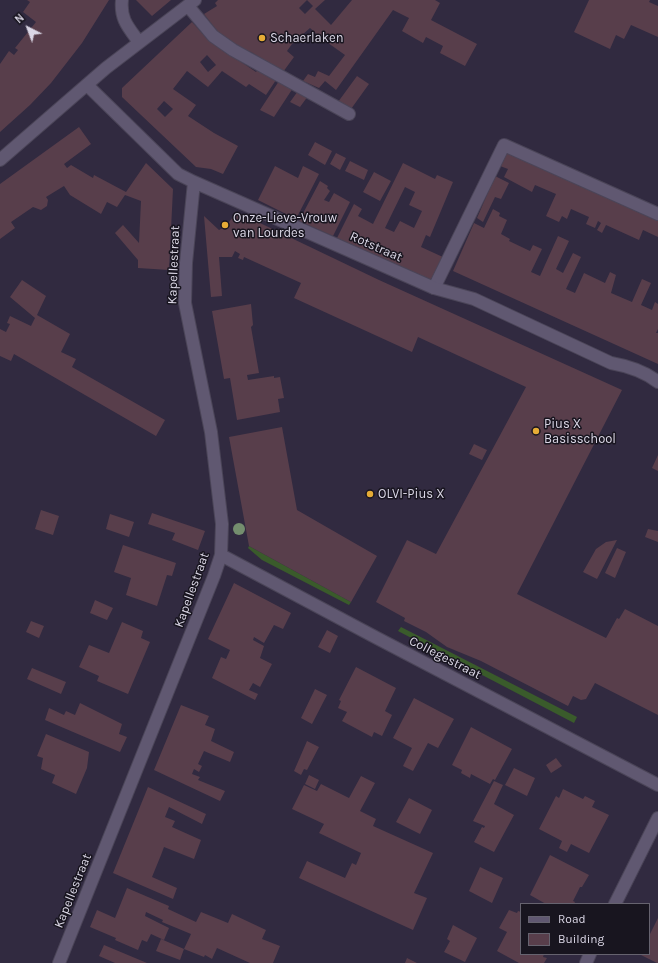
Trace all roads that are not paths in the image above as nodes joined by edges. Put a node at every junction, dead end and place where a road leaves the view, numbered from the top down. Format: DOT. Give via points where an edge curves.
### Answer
graph roads {
  1 [pos="122,0"];
  2 [pos="191,3"];
  3 [pos="139,42"];
  4 [pos="87,85"];
  5 [pos="349,114"];
  6 [pos="0,160"];
  7 [pos="194,182"];
  8 [pos="658,214"];
  9 [pos="434,288"];
  10 [pos="658,382"];
  11 [pos="221,554"];
  12 [pos="658,785"];
  13 [pos="658,818"];
  14 [pos="616,903"];
  15 [pos="59,963"];
  1 -- 3 [label="street" via="121,12 126,25"];
  2 -- 3 [label="street"];
  2 -- 5 [label="street" via="213,36 232,50"];
  3 -- 4 [label="street"];
  4 -- 6 [label="street"];
  4 -- 7 [label="street, Rotstraat" via="178,174"];
  7 -- 9 [label="street, Rotstraat"];
  7 -- 11 [label="street, Kapellestraat" via="185,303 211,432 222,524"];
  8 -- 9 [label="street" via="504,145"];
  9 -- 10 [label="street, Rotstraat" via="474,299 611,363 628,366"];
  11 -- 12 [label="street, Collegestraat"];
  11 -- 15 [label="street, Kapellestraat"];
  13 -- 14 [label="street"];
}
